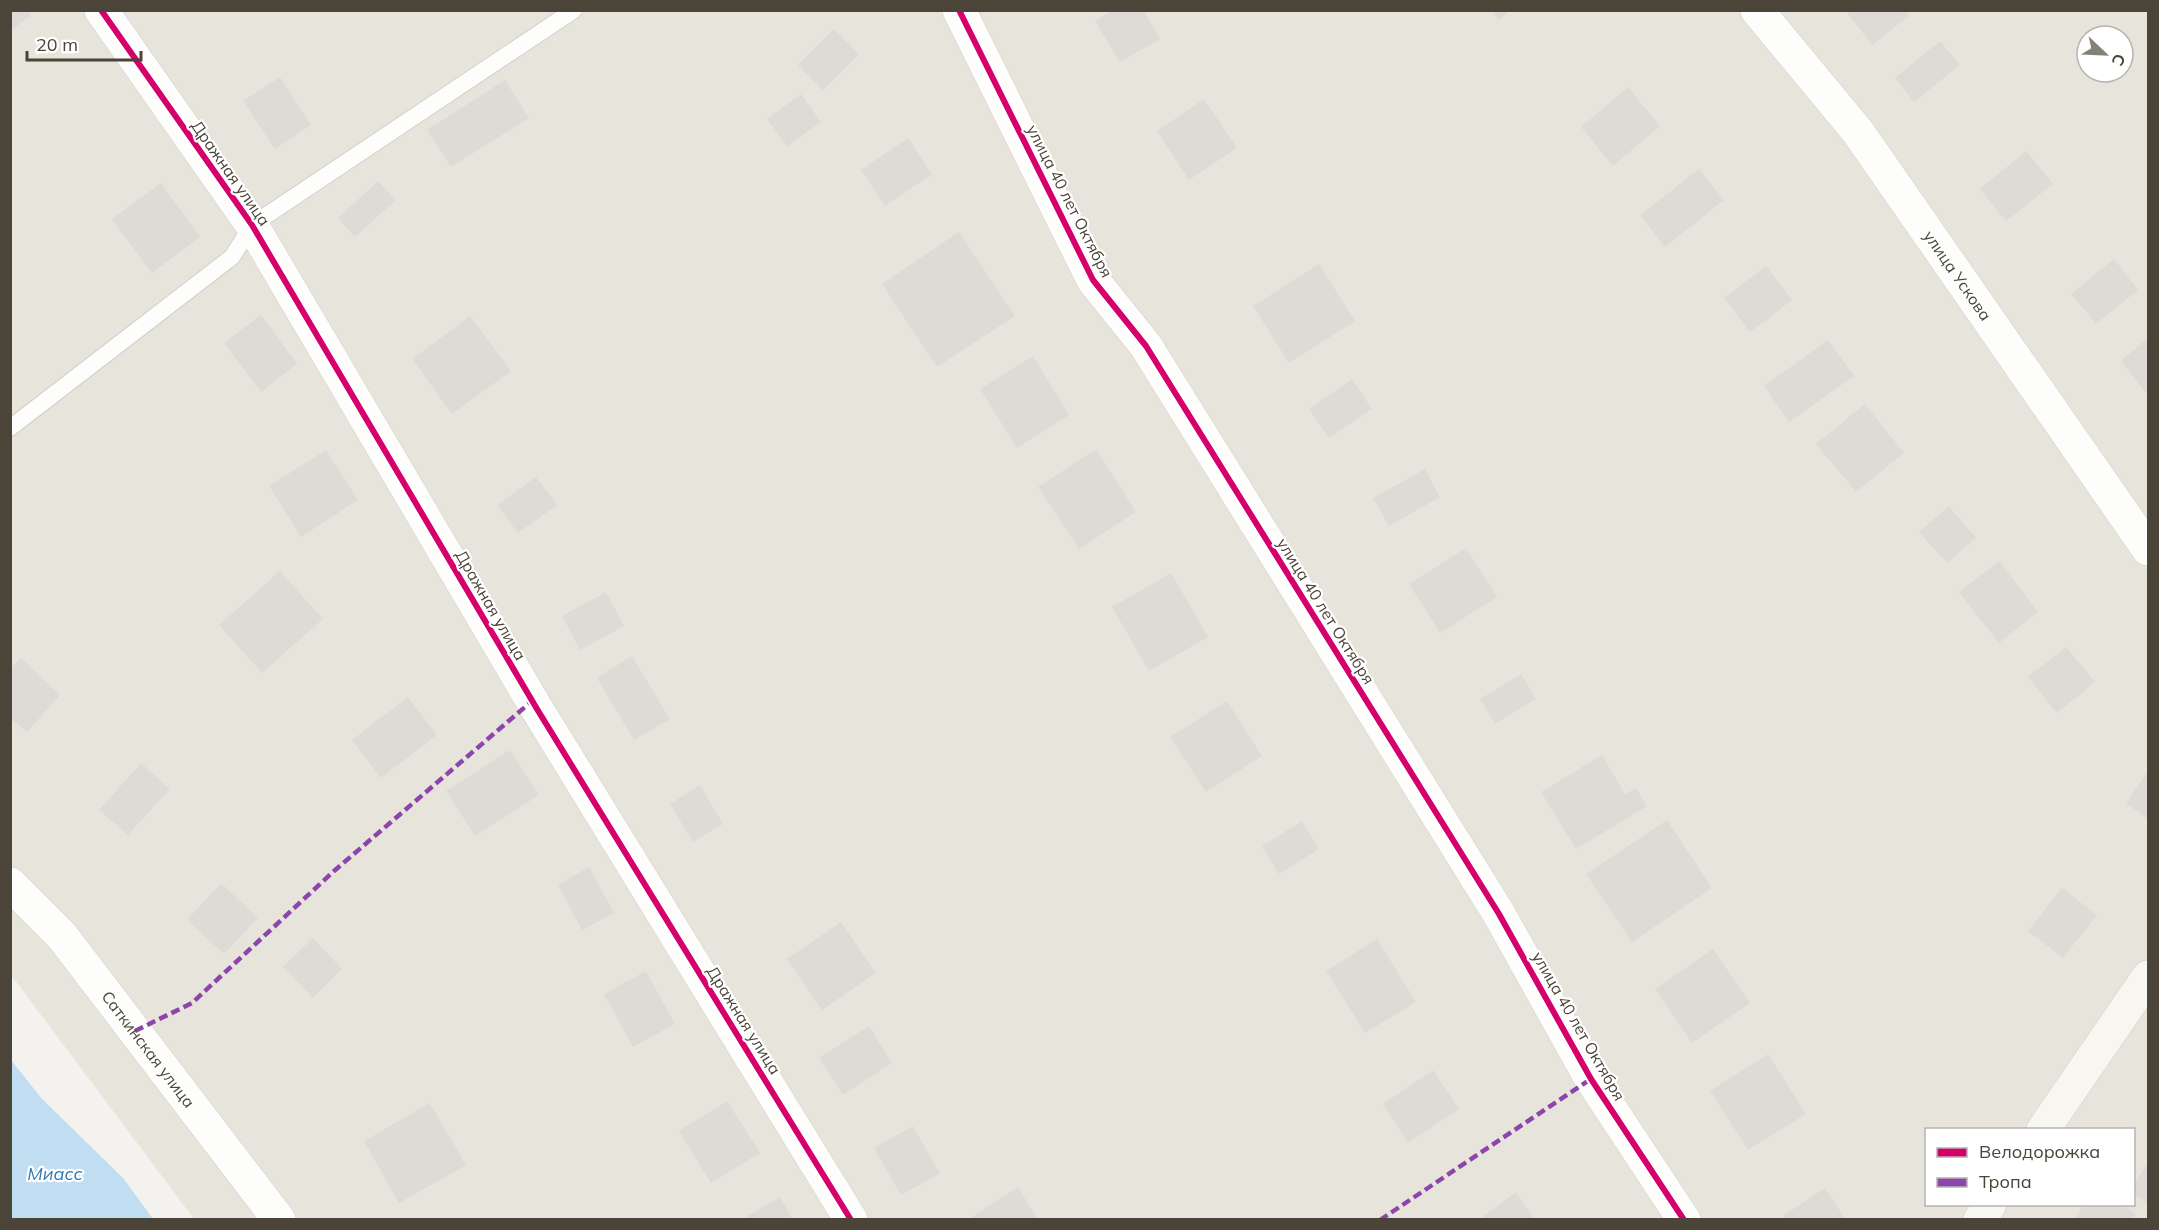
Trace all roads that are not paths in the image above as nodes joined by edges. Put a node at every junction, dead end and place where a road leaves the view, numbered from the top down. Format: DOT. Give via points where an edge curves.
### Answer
graph roads {
  1 [pos="101,10"];
  2 [pos="574,10"];
  3 [pos="959,10"];
  4 [pos="1757,10"];
  5 [pos="252,225"];
  6 [pos="10,428"];
  7 [pos="2148,549"];
  8 [pos="10,884"];
  9 [pos="2148,977"];
  10 [pos="2044,1128"];
  11 [pos="1989,1206"];
  12 [pos="279,1220"];
  13 [pos="851,1220"];
  14 [pos="1684,1220"];
  15 [pos="1980,1220"];
  1 -- 5 [label="street, Дражная улица"];
  2 -- 5 [label="lane"];
  3 -- 14 [label="street, улица 40 лет Октября" via="1093,280 1146,346 1499,914 1592,1079"];
  4 -- 7 [label="street, улица Ускова" via="1858,132"];
  5 -- 6 [label="lane" via="232,257"];
  5 -- 13 [label="street, Дражная улица" via="537,709"];
  8 -- 12 [label="street, Саткинская улица" via="62,936"];
  9 -- 10 [label="street"];
  11 -- 15 [label="street"];
}
